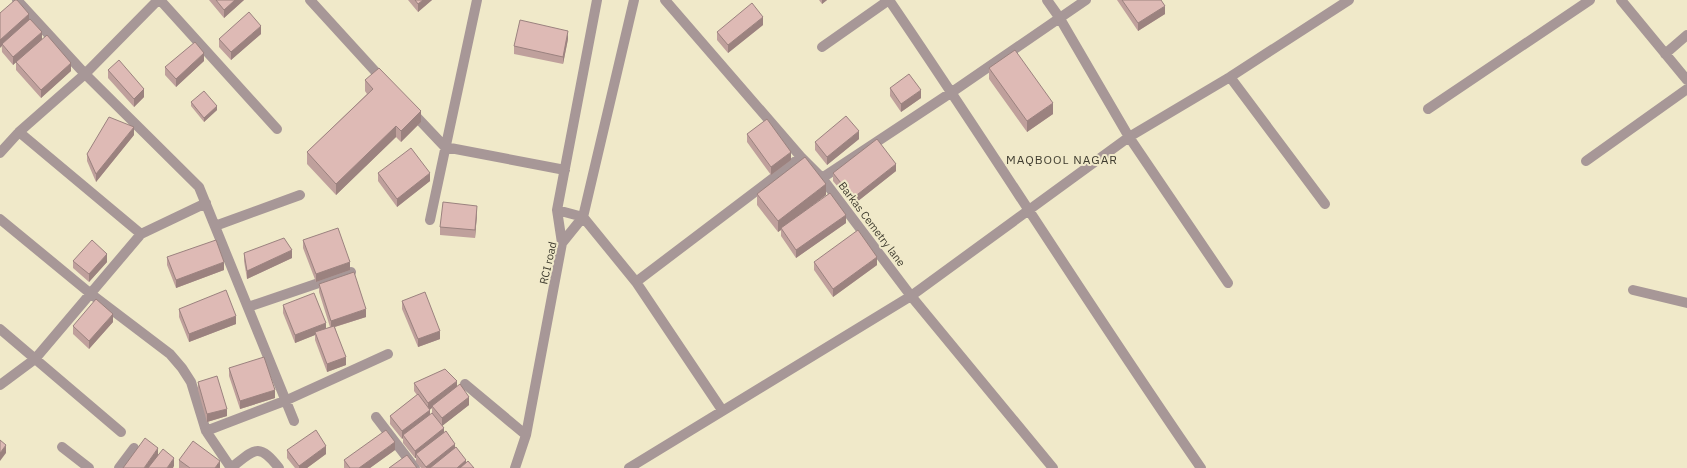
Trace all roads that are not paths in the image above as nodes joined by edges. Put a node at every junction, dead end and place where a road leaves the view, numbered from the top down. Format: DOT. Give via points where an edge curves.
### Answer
graph roads {
  1 [pos="17,0"];
  2 [pos="159,0"];
  3 [pos="310,0"];
  4 [pos="597,0"];
  5 [pos="634,0"];
  6 [pos="665,0"];
  7 [pos="889,0"];
  8 [pos="1047,0"];
  9 [pos="1086,0"];
  10 [pos="1349,0"];
  11 [pos="1590,0"];
  12 [pos="1621,0"];
  13 [pos="476,1"];
  14 [pos="1059,17"];
  15 [pos="1687,35"];
  16 [pos="822,47"];
  17 [pos="1665,54"];
  18 [pos="85,74"];
  19 [pos="1230,77"];
  20 [pos="1687,80"];
  21 [pos="391,88"];
  22 [pos="1687,89"];
  23 [pos="952,92"];
  24 [pos="407,106"];
  25 [pos="1428,110"];
  26 [pos="277,129"];
  27 [pos="19,132"];
  28 [pos="1129,137"];
  29 [pos="444,147"];
  30 [pos="0,153"];
  31 [pos="801,157"];
  32 [pos="1586,161"];
  33 [pos="565,170"];
  34 [pos="822,178"];
  35 [pos="300,195"];
  36 [pos="206,203"];
  37 [pos="1325,204"];
  38 [pos="1029,209"];
  39 [pos="557,210"];
  40 [pos="583,217"];
  41 [pos="0,219"];
  42 [pos="430,220"];
  43 [pos="215,226"];
  44 [pos="141,234"];
  45 [pos="562,244"];
  46 [pos="351,272"];
  47 [pos="636,282"];
  48 [pos="1228,283"];
  49 [pos="1633,290"];
  50 [pos="92,294"];
  51 [pos="911,296"];
  52 [pos="1687,303"];
  53 [pos="248,307"];
  54 [pos="0,329"];
  55 [pos="388,354"];
  56 [pos="35,359"];
  57 [pos="465,384"];
  58 [pos="0,385"];
  59 [pos="287,400"];
  60 [pos="722,410"];
  61 [pos="376,417"];
  62 [pos="294,421"];
  63 [pos="206,431"];
  64 [pos="121,432"];
  65 [pos="526,435"];
  66 [pos="62,447"];
  67 [pos="134,448"];
  68 [pos="89,468"];
  69 [pos="119,468"];
  70 [pos="231,468"];
  71 [pos="279,468"];
  72 [pos="415,468"];
  73 [pos="515,468"];
  74 [pos="629,468"];
  75 [pos="1053,468"];
  76 [pos="1200,468"];
  1 -- 18 [label="street"];
  2 -- 18 [label="street"];
  2 -- 26 [label="street"];
  3 -- 21 [label="street"];
  4 -- 33 [label="street"];
  5 -- 40 [label="street, RCI road"];
  6 -- 31 [label="street, Barkas Cemetry lane"];
  7 -- 16 [label="street"];
  7 -- 23 [label="street"];
  8 -- 14 [label="street"];
  9 -- 14 [label="street"];
  10 -- 19 [label="street"];
  11 -- 25 [label="street"];
  12 -- 17 [label="street"];
  13 -- 29 [label="street"];
  14 -- 23 [label="street"];
  14 -- 28 [label="street"];
  15 -- 17 [label="street"];
  17 -- 20 [label="street"];
  18 -- 27 [label="street"];
  18 -- 36 [label="street" via="199,187"];
  19 -- 28 [label="street"];
  19 -- 37 [label="street"];
  22 -- 32 [label="street"];
  23 -- 34 [label="street"];
  23 -- 38 [label="street"];
  24 -- 29 [label="street"];
  27 -- 30 [label="street"];
  27 -- 44 [label="street"];
  28 -- 38 [label="street"];
  28 -- 48 [label="street"];
  29 -- 33 [label="street"];
  29 -- 42 [label="street"];
  31 -- 34 [label="street, Barkas Cemetry lane"];
  31 -- 47 [label="street"];
  33 -- 39 [label="street"];
  34 -- 51 [label="street, Barkas Cemetry lane"];
  35 -- 43 [label="street"];
  36 -- 43 [label="street"];
  36 -- 44 [label="street"];
  38 -- 51 [label="street"];
  38 -- 76 [label="street" via="1134,372"];
  39 -- 40 [label="street"];
  39 -- 45 [label="street"];
  40 -- 45 [label="street, RCI road"];
  40 -- 47 [label="street"];
  41 -- 50 [label="street"];
  43 -- 53 [label="street"];
  44 -- 50 [label="street"];
  45 -- 65 [label="street, RCI road"];
  46 -- 53 [label="street"];
  47 -- 60 [label="street"];
  49 -- 52 [label="street"];
  50 -- 56 [label="street"];
  50 -- 63 [label="street" via="170,354 182,368 191,382"];
  51 -- 60 [label="street"];
  51 -- 75 [label="street, Barkas Cemetry lane"];
  53 -- 59 [label="street"];
  54 -- 56 [label="street"];
  55 -- 59 [label="street"];
  56 -- 58 [label="street"];
  56 -- 64 [label="street"];
  57 -- 65 [label="street"];
  59 -- 62 [label="street"];
  59 -- 63 [label="street"];
  60 -- 74 [label="street"];
  61 -- 72 [label="street"];
  63 -- 70 [label="street"];
  65 -- 73 [label="street, RCI road"];
  66 -- 68 [label="street"];
  67 -- 69 [label="street"];
  70 -- 71 [label="street" via="250,452 262,451"];
}
